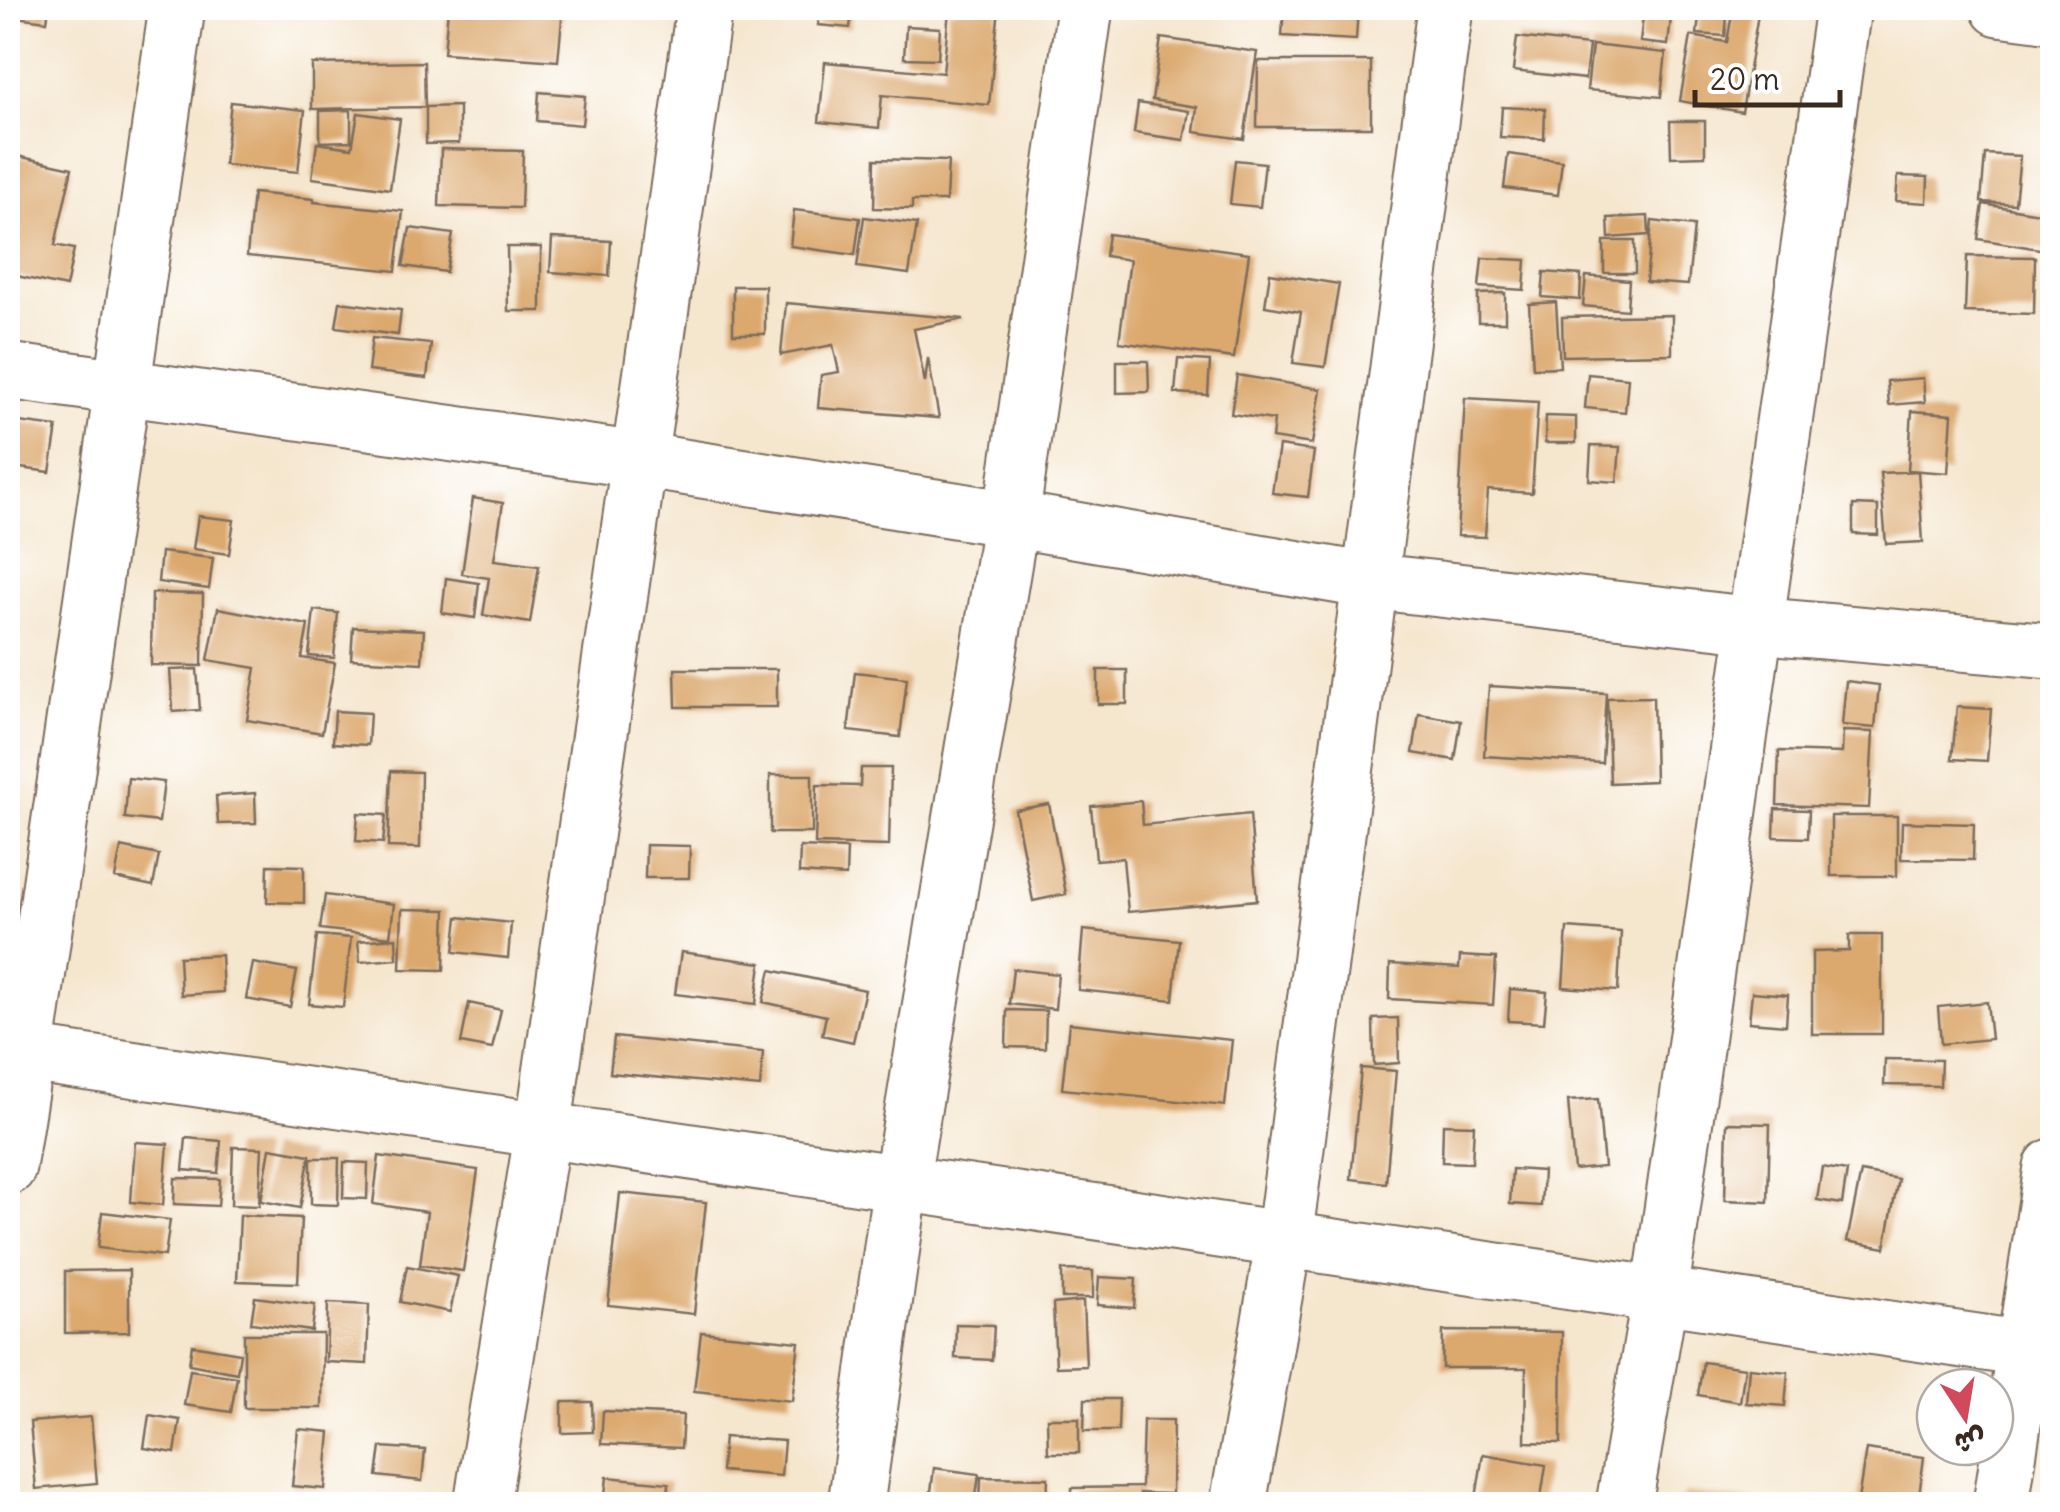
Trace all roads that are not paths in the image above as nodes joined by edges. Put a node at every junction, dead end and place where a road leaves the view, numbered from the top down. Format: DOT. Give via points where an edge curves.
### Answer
graph roads {
  1 [pos="178,8"];
  2 [pos="704,8"];
  3 [pos="1084,8"];
  4 [pos="1444,8"];
  5 [pos="1843,8"];
  6 [pos="1999,8"];
  7 [pos="2052,16"];
  8 [pos="8,371"];
  9 [pos="122,389"];
  10 [pos="639,460"];
  11 [pos="1012,519"];
  12 [pos="1369,581"];
  13 [pos="1755,625"];
  14 [pos="2052,651"];
  15 [pos="17,1053"];
  16 [pos="542,1130"];
  17 [pos="8,1167"];
  18 [pos="2052,1167"];
  19 [pos="902,1183"];
  20 [pos="1284,1240"];
  21 [pos="1660,1295"];
  22 [pos="2039,1351"];
  23 [pos="482,1504"];
  24 [pos="856,1504"];
  25 [pos="1238,1504"];
  26 [pos="1624,1504"];
  27 [pos="2002,1504"];
  1 -- 9 [label="street"];
  2 -- 10 [label="street"];
  3 -- 11 [label="street"];
  4 -- 12 [label="street"];
  5 -- 13 [label="street"];
  6 -- 7 [label="street"];
  8 -- 9 [label="street"];
  9 -- 10 [label="street"];
  9 -- 15 [label="street"];
  10 -- 11 [label="street"];
  10 -- 16 [label="street"];
  11 -- 12 [label="street"];
  11 -- 19 [label="street"];
  12 -- 13 [label="street"];
  12 -- 20 [label="street"];
  13 -- 14 [label="street"];
  13 -- 21 [label="street"];
  15 -- 16 [label="street"];
  15 -- 17 [label="street"];
  16 -- 19 [label="street"];
  16 -- 23 [label="street"];
  18 -- 22 [label="street"];
  19 -- 20 [label="street"];
  19 -- 24 [label="street"];
  20 -- 21 [label="street"];
  20 -- 25 [label="street"];
  21 -- 22 [label="street"];
  21 -- 26 [label="street"];
  22 -- 27 [label="street"];
}
